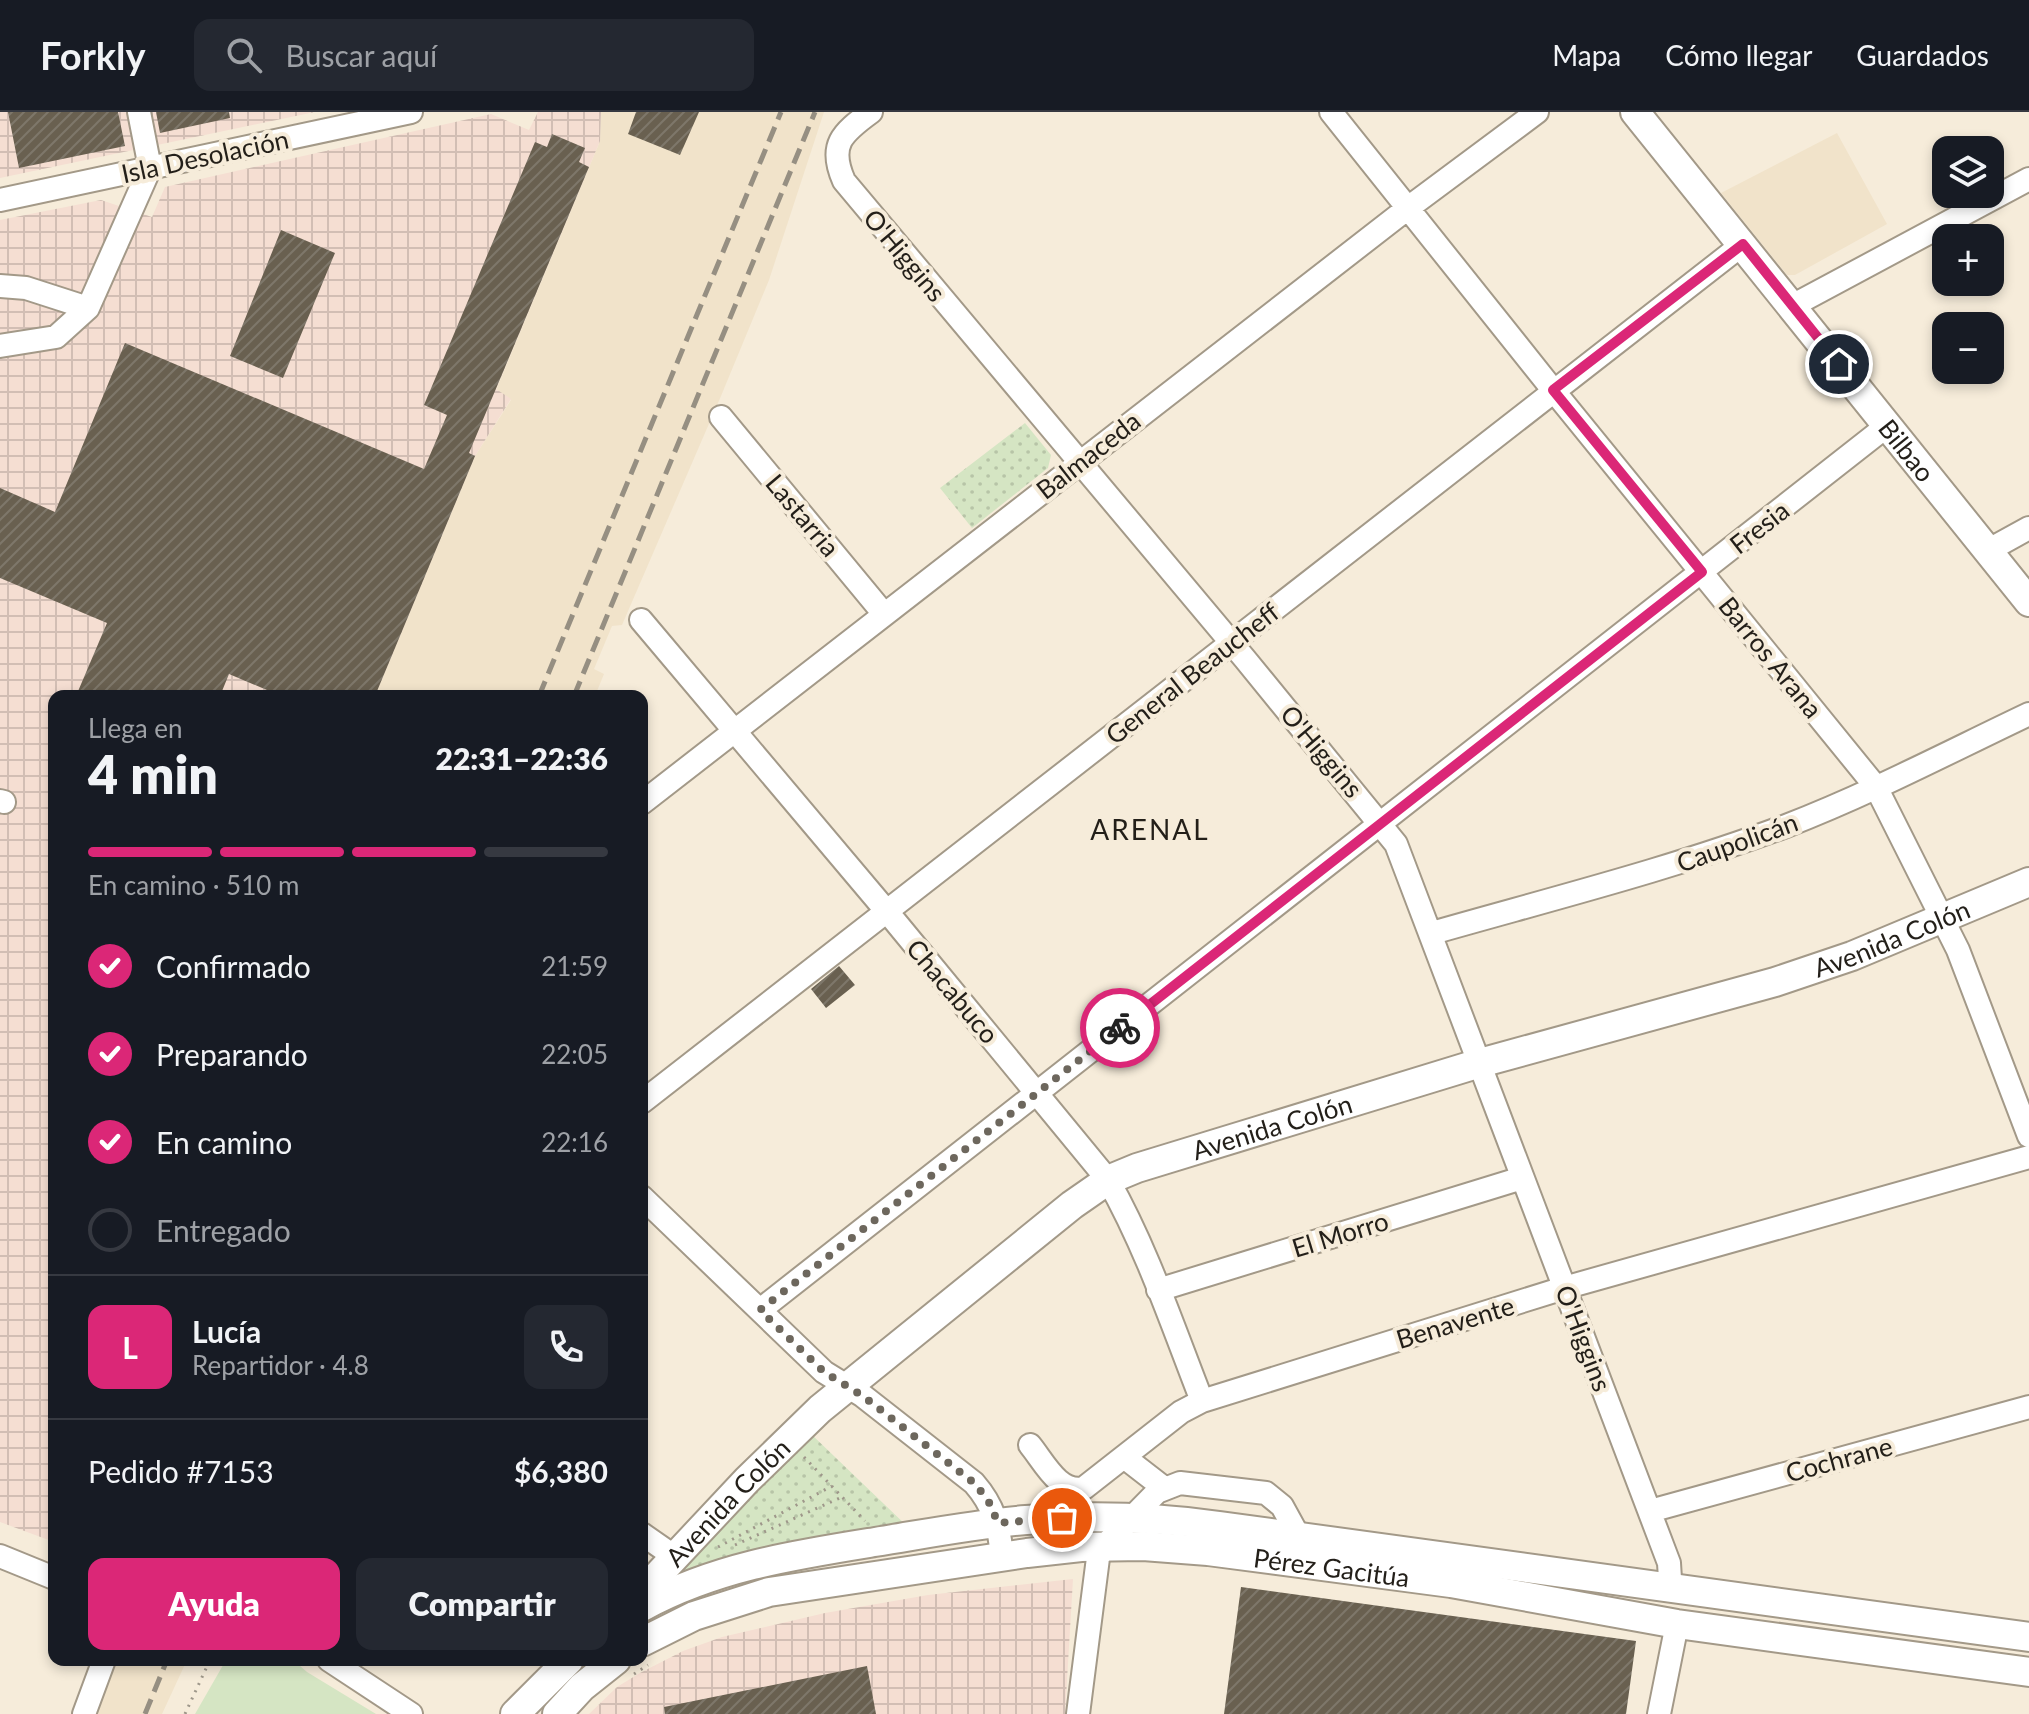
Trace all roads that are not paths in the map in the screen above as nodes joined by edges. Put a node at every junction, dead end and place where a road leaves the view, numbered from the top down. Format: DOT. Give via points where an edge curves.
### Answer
graph roads {
  1 [pos="139,112"];
  2 [pos="411,112"];
  3 [pos="871,112"];
  4 [pos="1331,112"];
  5 [pos="1537,112"];
  6 [pos="1635,112"];
  7 [pos="150,168"];
  8 [pos="2029,179"];
  9 [pos="0,200"];
  10 [pos="1408,208"];
  11 [pos="1743,244"];
  12 [pos="0,286"];
  13 [pos="1792,306"];
  14 [pos="88,308"];
  15 [pos="0,346"];
  16 [pos="1553,390"];
  17 [pos="721,417"];
  18 [pos="1888,425"];
  19 [pos="1079,462"];
  20 [pos="2029,528"];
  21 [pos="1989,550"];
  22 [pos="1702,572"];
  23 [pos="2029,602"];
  24 [pos="884,614"];
  25 [pos="641,620"];
  26 [pos="1231,642"];
  27 [pos="2029,714"];
  28 [pos="734,730"];
  29 [pos="1876,787"];
  30 [pos="648,798"];
  31 [pos="1382,823"];
  32 [pos="2029,882"];
  33 [pos="887,911"];
  34 [pos="1943,920"];
  35 [pos="1432,933"];
  36 [pos="1480,1063"];
  37 [pos="1038,1093"];
  38 [pos="648,1097"];
  39 [pos="2029,1136"];
  40 [pos="2029,1157"];
  41 [pos="1522,1178"];
  42 [pos="1108,1180"];
  43 [pos="648,1203"];
  44 [pos="1564,1288"];
  45 [pos="1158,1290"];
  46 [pos="760,1310"];
  47 [pos="846,1386"];
  48 [pos="1202,1401"];
  49 [pos="2029,1407"];
  50 [pos="1030,1445"];
  51 [pos="1124,1457"];
  52 [pos="1164,1488"];
  53 [pos="1650,1511"];
  54 [pos="1131,1517"];
  55 [pos="998,1523"];
  56 [pos="1299,1537"];
  57 [pos="648,1538"];
  58 [pos="1104,1546"];
  59 [pos="0,1556"];
  60 [pos="1002,1556"];
  61 [pos="675,1557"];
  62 [pos="48,1576"];
  63 [pos="648,1586"];
  64 [pos="1668,1589"];
  65 [pos="648,1604"];
  66 [pos="1677,1624"];
  67 [pos="2029,1637"];
  68 [pos="648,1652"];
  69 [pos="102,1666"];
  70 [pos="338,1666"];
  71 [pos="563,1666"];
  72 [pos="624,1667"];
  73 [pos="2029,1672"];
  74 [pos="567,1710"];
  75 [pos="84,1714"];
  76 [pos="411,1714"];
  77 [pos="515,1714"];
  78 [pos="1078,1714"];
  79 [pos="1659,1714"];
  1 -- 7 [label="street"];
  2 -- 7 [label="street, Isla Desolación"];
  3 -- 19 [label="street, O'Higgins" via="840,140 839,170 851,191"];
  4 -- 10 [label="street, Barros Arana"];
  5 -- 10 [label="street, Balmaceda"];
  6 -- 11 [label="main road, Bilbao"];
  7 -- 9 [label="street, Isla Desolación"];
  7 -- 14 [label="street"];
  8 -- 13 [label="street"];
  10 -- 16 [label="street, Barros Arana"];
  10 -- 19 [label="street, Balmaceda"];
  11 -- 13 [label="main road, Bilbao"];
  11 -- 16 [label="street, General Beaucheff"];
  12 -- 14 [label="street" via="26,288"];
  13 -- 18 [label="main road, Bilbao"];
  14 -- 15 [label="street" via="56,337"];
  16 -- 22 [label="street, Barros Arana"];
  16 -- 26 [label="street, General Beaucheff"];
  17 -- 24 [label="street, Lastarria"];
  18 -- 21 [label="main road, Bilbao"];
  18 -- 22 [label="street, Fresia"];
  19 -- 24 [label="street, Balmaceda"];
  19 -- 26 [label="street, O'Higgins"];
  20 -- 21 [label="street"];
  21 -- 23 [label="main road, Bilbao"];
  22 -- 29 [label="street, Barros Arana"];
  22 -- 31 [label="street, Fresia"];
  24 -- 28 [label="street, Balmaceda"];
  25 -- 28 [label="street, Chacabuco"];
  26 -- 31 [label="street, O'Higgins"];
  26 -- 33 [label="street, General Beaucheff"];
  27 -- 29 [label="street, Caupolicán"];
  28 -- 30 [label="street, Balmaceda"];
  28 -- 33 [label="street, Chacabuco"];
  29 -- 34 [label="street, Barros Arana"];
  29 -- 35 [label="street, Caupolicán" via="1690,859"];
  31 -- 35 [label="street, O'Higgins" via="1396,844"];
  31 -- 37 [label="street, Fresia"];
  32 -- 34 [label="main road, Avenida Colón"];
  33 -- 37 [label="street, Chacabuco"];
  33 -- 38 [label="street, General Beaucheff"];
  34 -- 36 [label="main road, Avenida Colón" via="1775,982"];
  34 -- 39 [label="street, Barros Arana"];
  35 -- 36 [label="street, O'Higgins"];
  36 -- 41 [label="street, O'Higgins"];
  36 -- 42 [label="main road, Avenida Colón"];
  37 -- 42 [label="street, Chacabuco"];
  37 -- 46 [label="street, Fresia"];
  40 -- 44 [label="street, Benavente"];
  41 -- 44 [label="street, O'Higgins"];
  41 -- 45 [label="street, El Morro"];
  42 -- 45 [label="street, Chacabuco"];
  42 -- 47 [label="main road, Avenida Colón"];
  43 -- 46 [label="street"];
  44 -- 48 [label="street, Benavente"];
  44 -- 53 [label="street, O'Higgins"];
  45 -- 48 [label="street, Chacabuco"];
  46 -- 47 [label="street" via="824,1372"];
  47 -- 55 [label="street" via="974,1483"];
  47 -- 61 [label="main road, Avenida Colón"];
  48 -- 51 [label="street, Benavente"];
  49 -- 53 [label="street, Cochrane"];
  50 -- 51 [label="street, Benavente" via="1063,1486 1078,1490"];
  51 -- 52 [label="street"];
  52 -- 54 [label="street"];
  52 -- 56 [label="street" via="1189,1483 1266,1493 1282,1506"];
  53 -- 64 [label="street, O'Higgins" via="1669,1563"];
  54 -- 55 [label="main road, Pérez Gacitúa"];
  54 -- 56 [label="main road, Pérez Gacitúa"];
  54 -- 58 [label="street"];
  55 -- 60 [label="street"];
  55 -- 65 [label="main road, Pérez Gacitúa" via="745,1565"];
  56 -- 64 [label="main road, Pérez Gacitúa"];
  57 -- 61 [label="street"];
  58 -- 60 [label="main road, Pérez Gacitúa"];
  58 -- 66 [label="main road, Pérez Gacitúa" via="1208,1551 1451,1583"];
  58 -- 78 [label="street"];
  59 -- 62 [label="street"];
  60 -- 68 [label="main road, Pérez Gacitúa" via="744,1598 694,1616"];
  61 -- 63 [label="main road, Avenida Colón"];
  64 -- 67 [label="main road, Pérez Gacitúa"];
  66 -- 73 [label="main road, Pérez Gacitúa"];
  66 -- 79 [label="street"];
  69 -- 75 [label="street"];
  70 -- 76 [label="street"];
  71 -- 77 [label="main road"];
  72 -- 74 [label="main road"];
}
